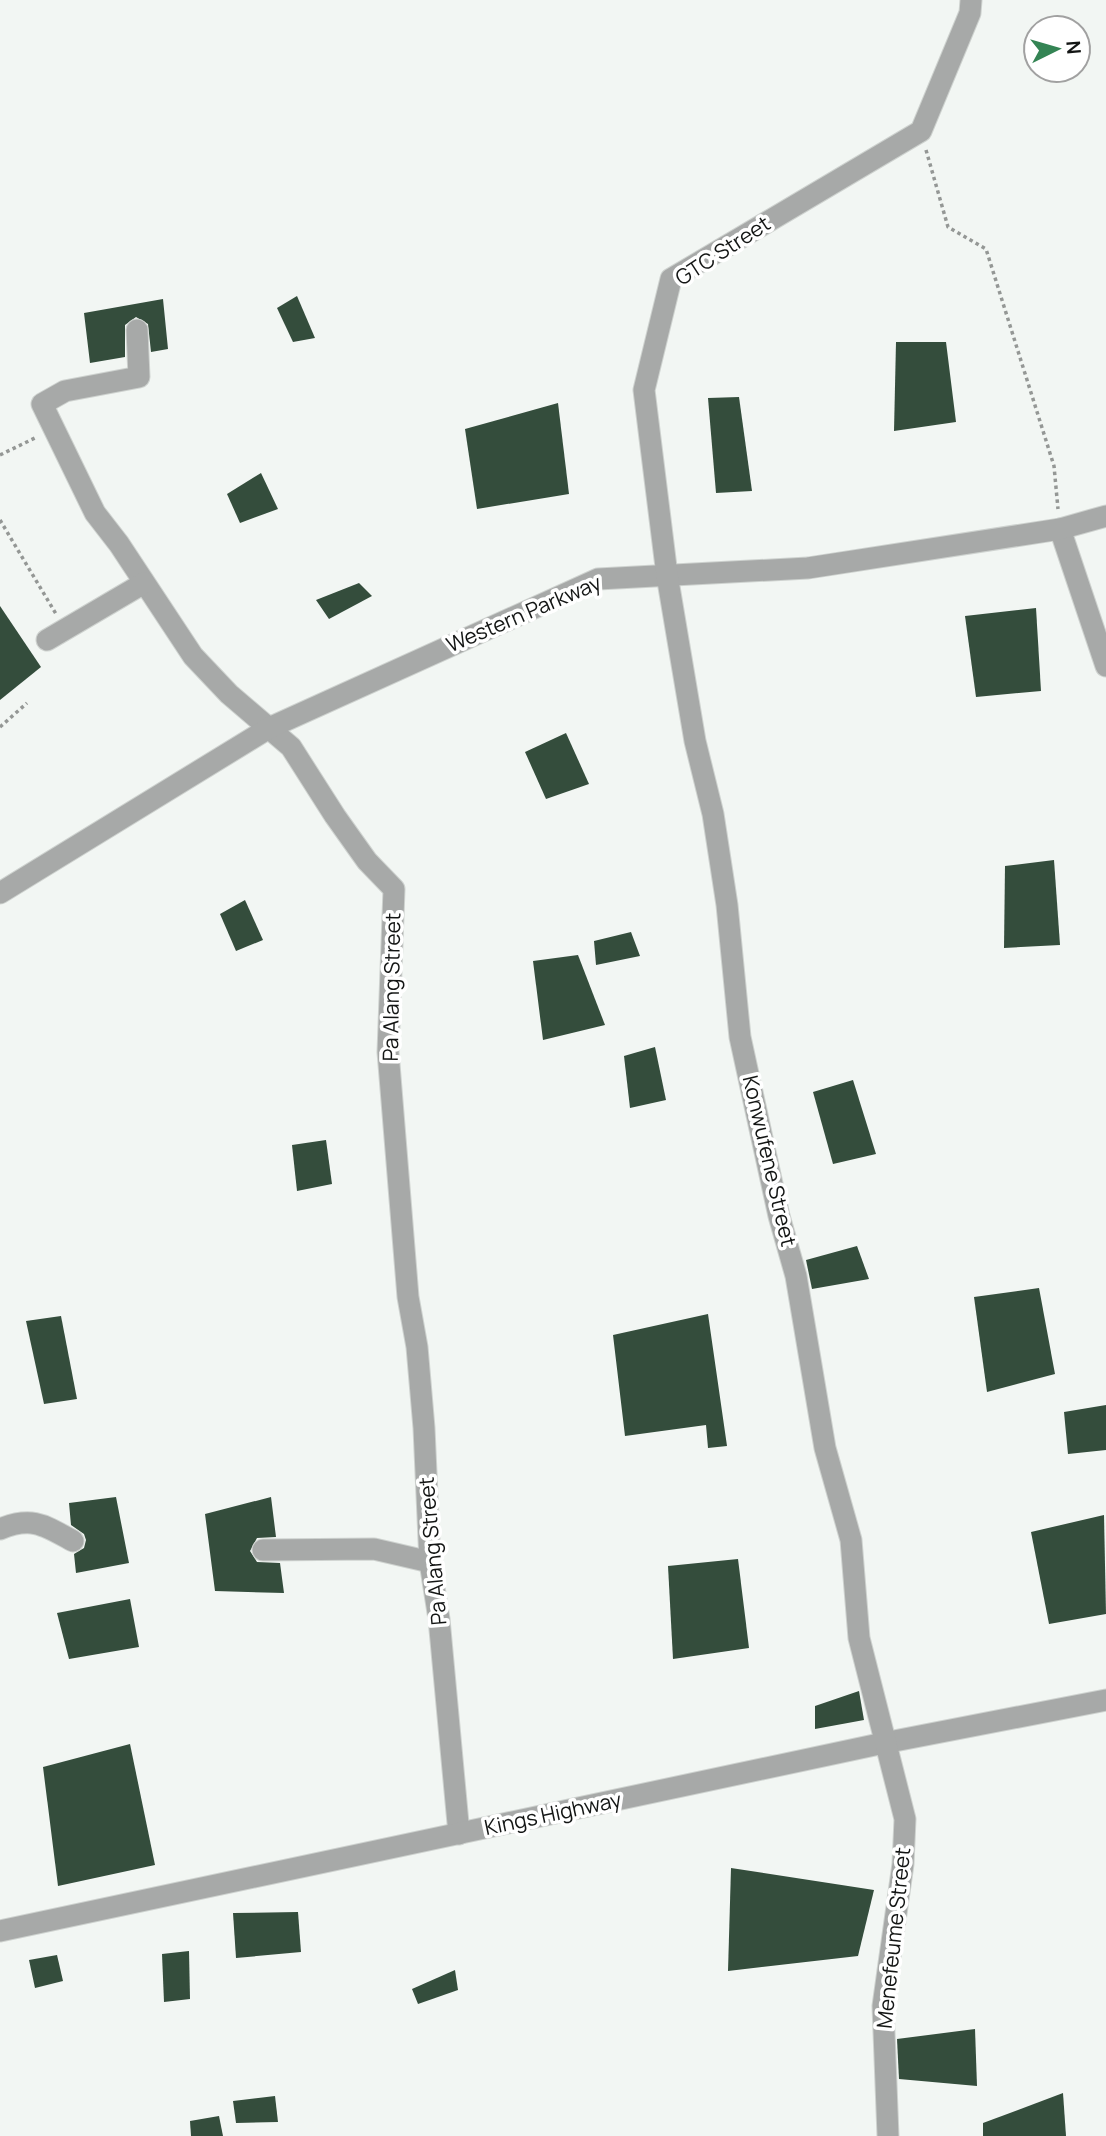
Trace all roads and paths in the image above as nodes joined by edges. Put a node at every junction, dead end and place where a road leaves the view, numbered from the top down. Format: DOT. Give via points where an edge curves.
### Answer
graph roads {
  1 [pos="971,0"];
  2 [pos="921,131"];
  3 [pos="137,330"];
  4 [pos="56,433"];
  5 [pos="0,455"];
  6 [pos="1106,516"];
  7 [pos="0,520"];
  8 [pos="1060,529"];
  9 [pos="667,575"];
  10 [pos="144,583"];
  11 [pos="56,635"];
  12 [pos="1106,666"];
  13 [pos="27,703"];
  14 [pos="0,727"];
  15 [pos="269,728"];
  16 [pos="0,893"];
  17 [pos="0,1529"];
  18 [pos="72,1541"];
  19 [pos="263,1550"];
  20 [pos="430,1562"];
  21 [pos="1106,1700"];
  22 [pos="884,1743"];
  23 [pos="459,1835"];
  24 [pos="0,1931"];
  25 [pos="888,2136"];
  1 -- 2 [label="street" via="970,13"];
  2 -- 8 [label="path" via="948,227 986,249 1054,466"];
  2 -- 9 [label="street, GTC Street" via="671,279 644,390"];
  3 -- 4 [label="street, Pa Alang Street" via="139,377 65,391 42,404"];
  4 -- 5 [label="path" via="47,432"];
  4 -- 10 [label="street, Pa Alang Street" via="95,513"];
  6 -- 8 [label="street, Western Parkway"];
  7 -- 11 [label="path" via="34,573"];
  8 -- 9 [label="street, Western Parkway" via="808,568"];
  8 -- 12 [label="street"];
  9 -- 15 [label="street, Western Parkway" via="597,579"];
  9 -- 22 [label="street, Konwufene Street" via="695,741 715,827 740,1037 796,1276 825,1448 851,1540 859,1638"];
  10 -- 11 [label="street"];
  10 -- 15 [label="street, Pa Alang Street" via="193,656"];
  13 -- 14 [label="path"];
  15 -- 16 [label="street, Western Parkway"];
  15 -- 20 [label="street, Pa Alang Street" via="291,747 335,816 394,889 388,1052 408,1297 423,1414"];
  17 -- 18 [label="street" via="19,1521 41,1524"];
  19 -- 20 [label="street" via="374,1549"];
  20 -- 23 [label="street, Pa Alang Street"];
  21 -- 22 [label="street, Kings Highway"];
  22 -- 23 [label="street, Kings Highway"];
  22 -- 25 [label="street, Menefeume Street" via="905,1819 883,2006"];
  23 -- 24 [label="street, Kings Highway"];
}
